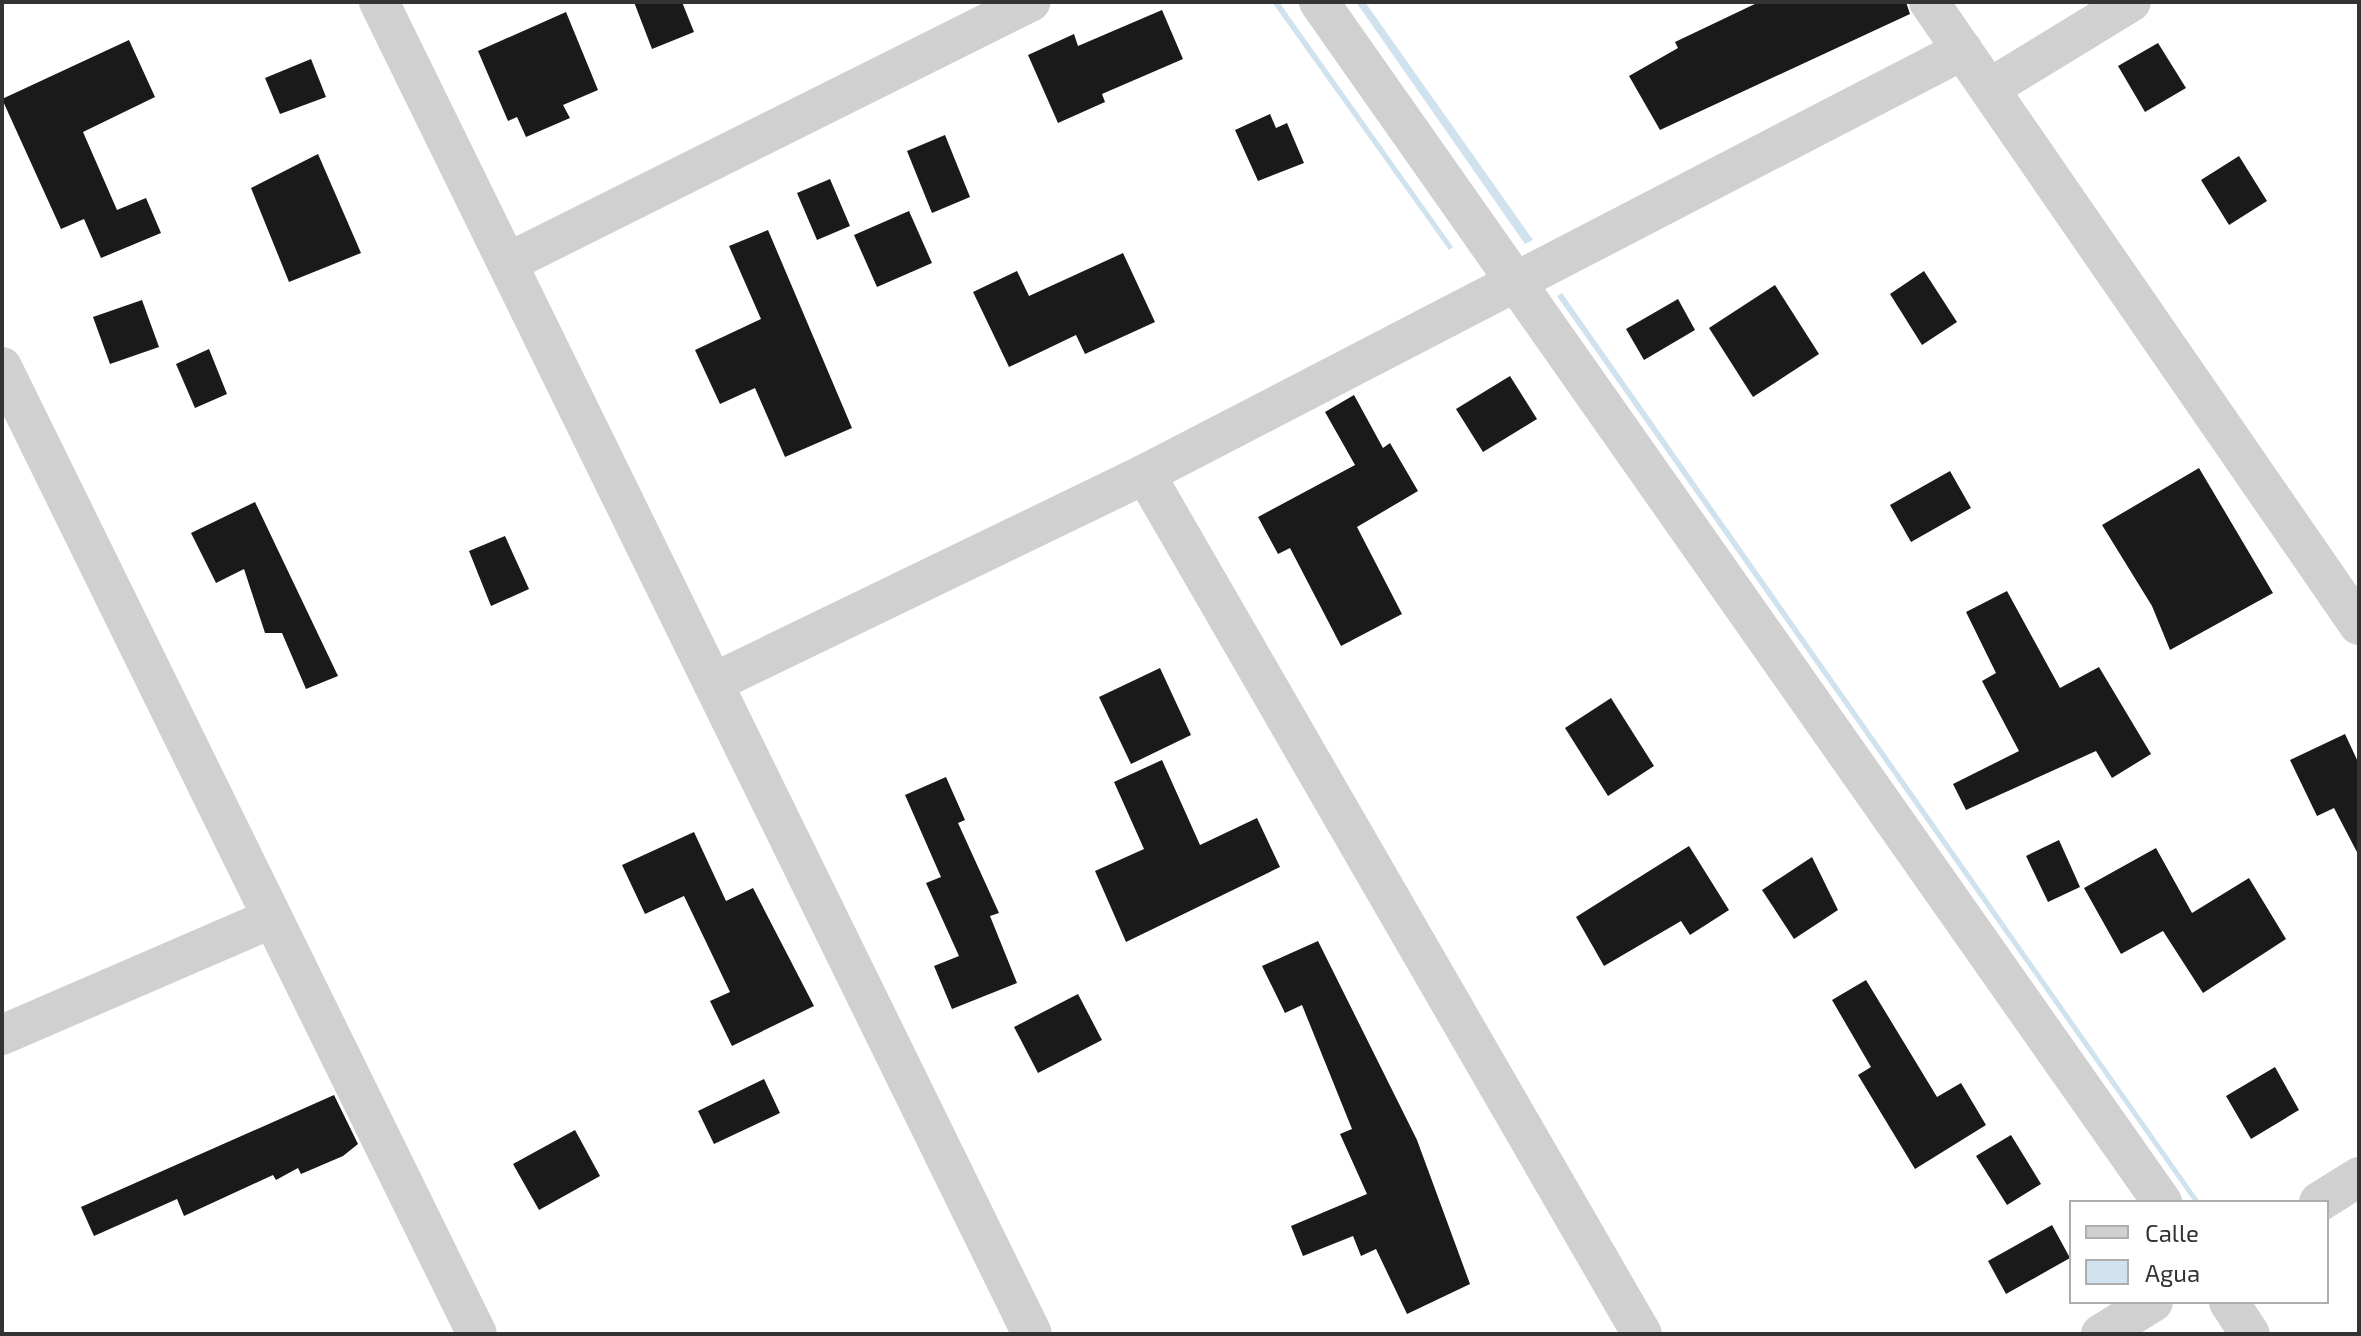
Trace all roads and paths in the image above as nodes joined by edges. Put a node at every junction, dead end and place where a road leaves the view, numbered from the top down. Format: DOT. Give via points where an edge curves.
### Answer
graph roads {
  1 [pos="379,2"];
  2 [pos="1030,2"];
  3 [pos="1319,2"];
  4 [pos="1929,2"];
  5 [pos="2131,2"];
  6 [pos="1963,50"];
  7 [pos="1990,88"];
  8 [pos="507,263"];
  9 [pos="1515,282"];
  10 [pos="2,367"];
  11 [pos="1145,474"];
  12 [pos="2359,625"];
  13 [pos="713,683"];
  14 [pos="273,918"];
  15 [pos="2,1035"];
  16 [pos="2359,1177"];
  17 [pos="2161,1200"];
  18 [pos="2322,1200"];
  19 [pos="2150,1304"];
  20 [pos="2230,1304"];
  21 [pos="477,1334"];
  22 [pos="1032,1334"];
  23 [pos="1642,1334"];
  24 [pos="2101,1334"];
  25 [pos="2250,1334"];
  1 -- 8 [label="street"];
  2 -- 8 [label="street"];
  3 -- 9 [label="street"];
  4 -- 6 [label="street"];
  5 -- 7 [label="street"];
  6 -- 7 [label="street"];
  6 -- 9 [label="street"];
  7 -- 12 [label="street"];
  8 -- 13 [label="street"];
  9 -- 11 [label="street"];
  9 -- 17 [label="street"];
  10 -- 14 [label="street"];
  11 -- 13 [label="street"];
  11 -- 23 [label="street"];
  13 -- 22 [label="street"];
  14 -- 15 [label="street"];
  14 -- 21 [label="street"];
  16 -- 18 [label="street"];
  19 -- 24 [label="street"];
  20 -- 25 [label="street"];
}
